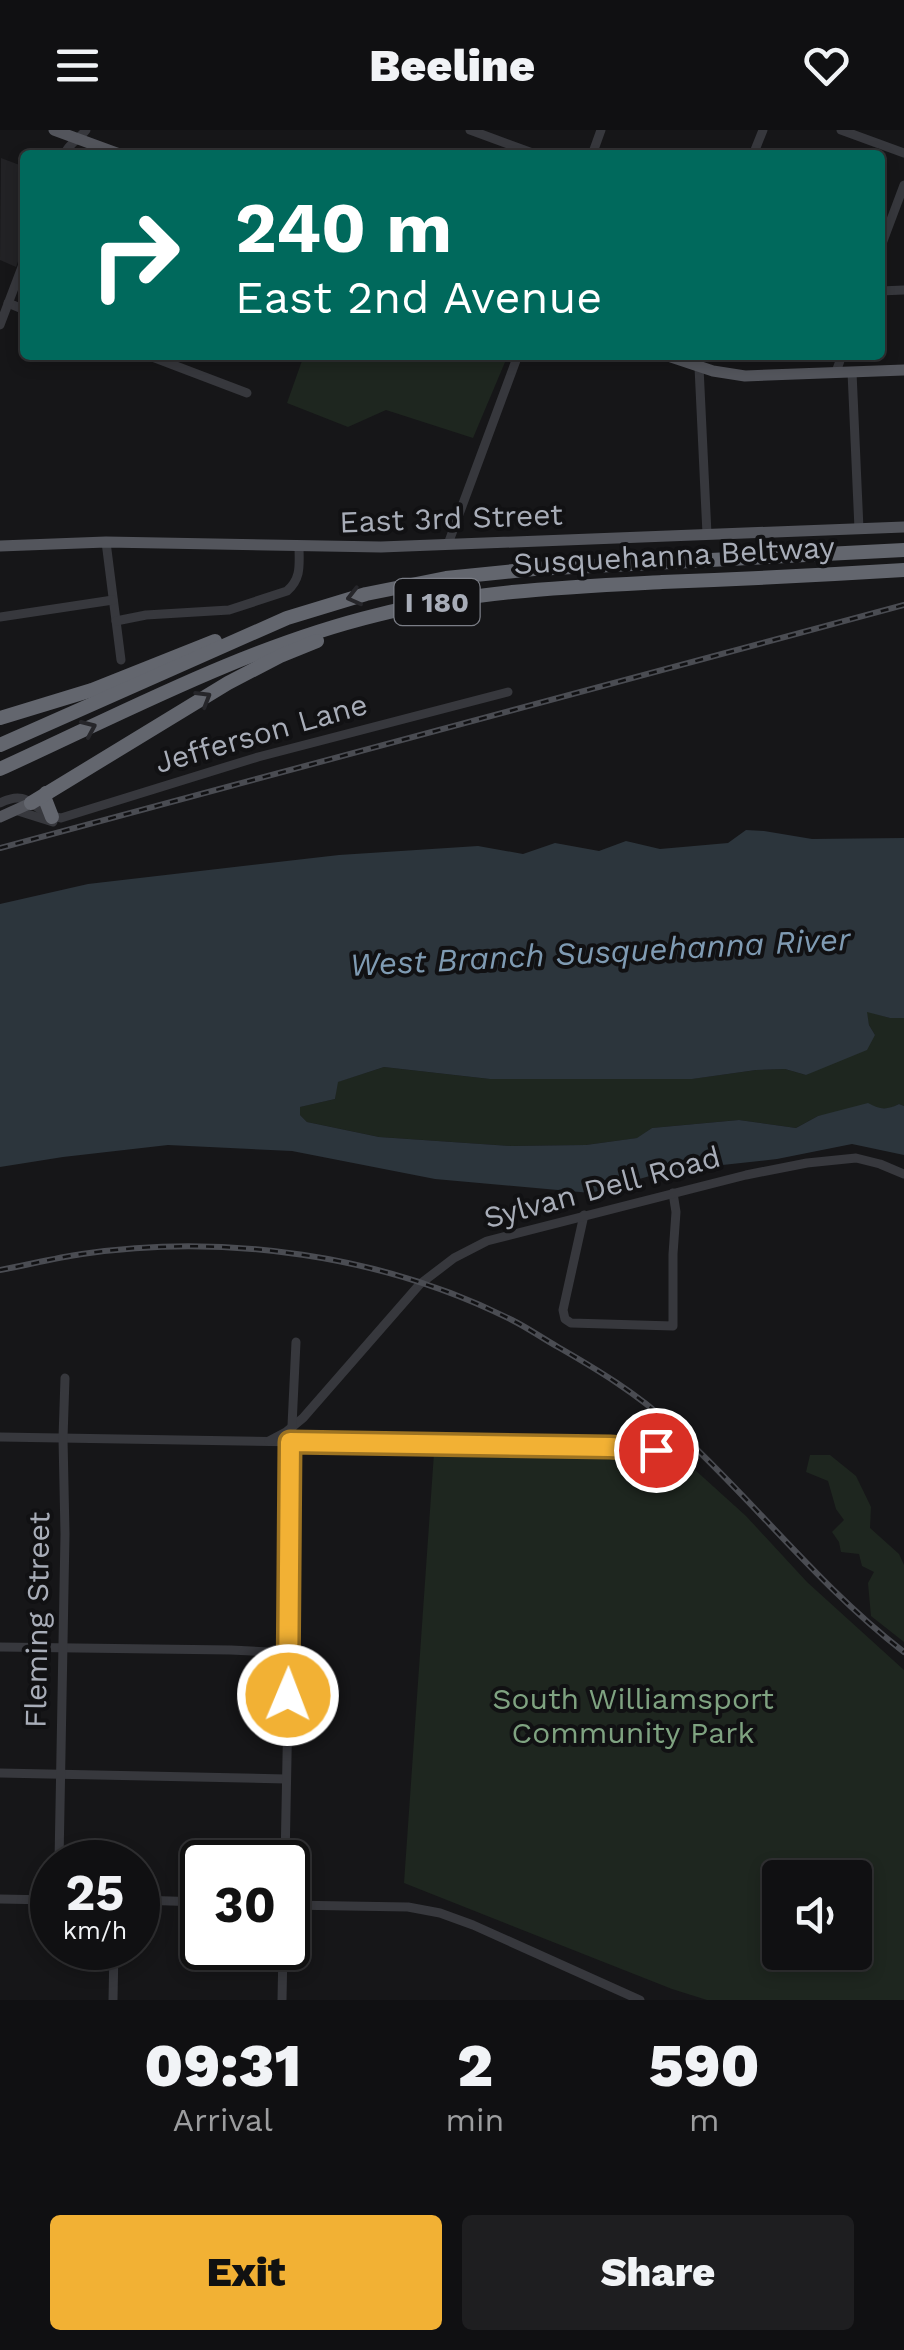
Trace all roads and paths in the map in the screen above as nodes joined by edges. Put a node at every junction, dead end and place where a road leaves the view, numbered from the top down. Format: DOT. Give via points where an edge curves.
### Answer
graph roads {
  1 [pos="54,130"];
  2 [pos="470,130"];
  3 [pos="841,130"];
  4 [pos="82,134"];
  5 [pos="112,150"];
  6 [pos="524,150"];
  7 [pos="904,153"];
  8 [pos="904,185"];
  9 [pos="885,236"];
  10 [pos="20,272"];
  11 [pos="8,304"];
  12 [pos="20,308"];
  13 [pos="0,325"];
  14 [pos="159,360"];
  15 [pos="516,360"];
  16 [pos="684,360"];
  17 [pos="840,360"];
  18 [pos="699,366"];
  19 [pos="904,370"];
  20 [pos="836,372"];
  21 [pos="852,372"];
  22 [pos="248,393"];
  23 [pos="904,527"];
  24 [pos="859,529"];
  25 [pos="708,534"];
  26 [pos="106,542"];
  27 [pos="448,544"];
  28 [pos="0,546"];
  29 [pos="299,546"];
  30 [pos="904,550"];
  31 [pos="904,570"];
  32 [pos="471,596"];
  33 [pos="113,600"];
  34 [pos="0,617"];
  35 [pos="287,618"];
  36 [pos="116,621"];
  37 [pos="121,660"];
  38 [pos="508,692"];
  39 [pos="0,718"];
  40 [pos="0,745"];
  41 [pos="0,769"];
  42 [pos="46,793"];
  43 [pos="0,803"];
  44 [pos="25,807"];
  45 [pos="0,817"];
  46 [pos="56,817"];
  47 [pos="904,1174"];
  48 [pos="673,1193"];
  49 [pos="584,1215"];
  50 [pos="296,1342"];
  51 [pos="64,1378"];
  52 [pos="293,1428"];
  53 [pos="0,1437"];
  54 [pos="63,1438"];
  55 [pos="269,1441"];
  56 [pos="290,1442"];
  57 [pos="656,1450"];
  58 [pos="0,1647"];
  59 [pos="64,1647"];
  60 [pos="289,1653"];
  61 [pos="0,1773"];
  62 [pos="60,1775"];
  63 [pos="286,1778"];
  64 [pos="59,1840"];
  65 [pos="285,1840"];
  66 [pos="0,1899"];
  67 [pos="30,1900"];
  68 [pos="310,1905"];
  69 [pos="114,1970"];
  70 [pos="283,1970"];
  71 [pos="114,2000"];
  72 [pos="282,2000"];
  73 [pos="640,2000"];
  1 -- 4 [label="main road"];
  2 -- 6 [label="street"];
  3 -- 7 [label="street"];
  4 -- 5 [label="main road"];
  8 -- 9 [label="street"];
  10 -- 11 [label="street"];
  11 -- 12 [label="street"];
  11 -- 13 [label="street"];
  14 -- 22 [label="street"];
  15 -- 27 [label="street"];
  16 -- 18 [label="main road"];
  17 -- 20 [label="street"];
  18 -- 20 [label="main road" via="744,376"];
  18 -- 25 [label="street"];
  19 -- 21 [label="main road"];
  20 -- 21 [label="main road"];
  21 -- 24 [label="street"];
  23 -- 24 [label="main road, East 3rd Street"];
  24 -- 25 [label="main road, East 3rd Street"];
  25 -- 27 [label="main road, East 3rd Street"];
  26 -- 28 [label="main road, East 3rd Street"];
  26 -- 29 [label="main road, East 3rd Street"];
  26 -- 33 [label="street"];
  27 -- 29 [label="main road, East 3rd Street"];
  29 -- 36 [label="street" via="300,573 290,590 229,610"];
  30 -- 35 [label="highway, Susquehanna Beltway / I 180, one-way" via="478,575 366,594"];
  31 -- 32 [label="highway, Susquehanna Beltway / I 180"];
  41 -- 32 [label="highway, Susquehanna Beltway / I 180, one-way" via="288,642 374,615"];
  42 -- 32 [label="highway, one-way" via="280,656"];
  33 -- 34 [label="street"];
  33 -- 36 [label="street"];
  35 -- 39 [label="highway"];
  35 -- 40 [label="highway, Susquehanna Beltway / I 180"];
  36 -- 37 [label="street"];
  38 -- 46 [label="street, Jefferson Lane"];
  42 -- 44 [label="highway"];
  42 -- 46 [label="highway"];
  43 -- 44 [label="street" via="16,797"];
  44 -- 45 [label="main road"];
  44 -- 46 [label="street"];
  47 -- 48 [label="street, Sylvan Dell Road" via="865,1160 835,1160"];
  48 -- 49 [label="street, Sylvan Dell Road"];
  48 -- 49 [label="street" via="673,1326 568,1321 563,1310"];
  49 -- 52 [label="street, Sylvan Dell Road" via="486,1241 454,1258 415,1289"];
  50 -- 52 [label="street"];
  51 -- 54 [label="street, Fleming Street"];
  52 -- 55 [label="street, Sylvan Dell Road"];
  52 -- 56 [label="street"];
  53 -- 54 [label="street"];
  54 -- 55 [label="street"];
  54 -- 59 [label="street, Fleming Street"];
  55 -- 56 [label="street"];
  56 -- 57 [label="street"];
  56 -- 60 [label="street"];
  58 -- 59 [label="street"];
  59 -- 60 [label="street"];
  59 -- 62 [label="street, Fleming Street"];
  60 -- 63 [label="street"];
  61 -- 62 [label="street"];
  62 -- 63 [label="street"];
  62 -- 64 [label="street, Fleming Street"];
  63 -- 65 [label="street"];
  66 -- 67 [label="street"];
  68 -- 73 [label="street" via="440,1913"];
  69 -- 71 [label="street"];
  70 -- 72 [label="street"];
}
